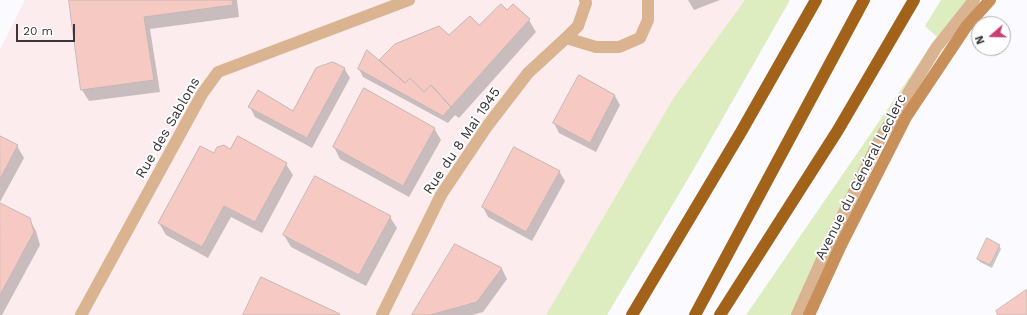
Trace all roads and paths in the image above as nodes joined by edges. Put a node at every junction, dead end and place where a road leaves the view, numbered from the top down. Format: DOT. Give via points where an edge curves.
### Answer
graph roads {
  1 [pos="410,0"];
  2 [pos="586,0"];
  3 [pos="648,0"];
  4 [pos="816,0"];
  5 [pos="864,0"];
  6 [pos="914,0"];
  7 [pos="974,0"];
  8 [pos="990,0"];
  9 [pos="566,38"];
  10 [pos="81,315"];
  11 [pos="382,315"];
  12 [pos="632,315"];
  13 [pos="694,315"];
  14 [pos="720,315"];
  15 [pos="797,315"];
  16 [pos="809,315"];
  1 -- 10 [label="street, Rue des Sablons" via="218,72 202,94"];
  2 -- 9 [label="street, Rue du 8 Mai 1945" via="578,26"];
  3 -- 9 [label="street" via="648,20 640,38 619,47 596,46"];
  4 -- 12 [label="highway"];
  5 -- 13 [label="highway"];
  6 -- 14 [label="highway" via="838,130"];
  7 -- 15 [label="street" via="936,48 880,139"];
  8 -- 16 [label="street, Avenue du Général Leclerc" via="966,27 906,118 841,245"];
  9 -- 11 [label="street, Rue du 8 Mai 1945" via="528,73 488,125 441,195"];
}
